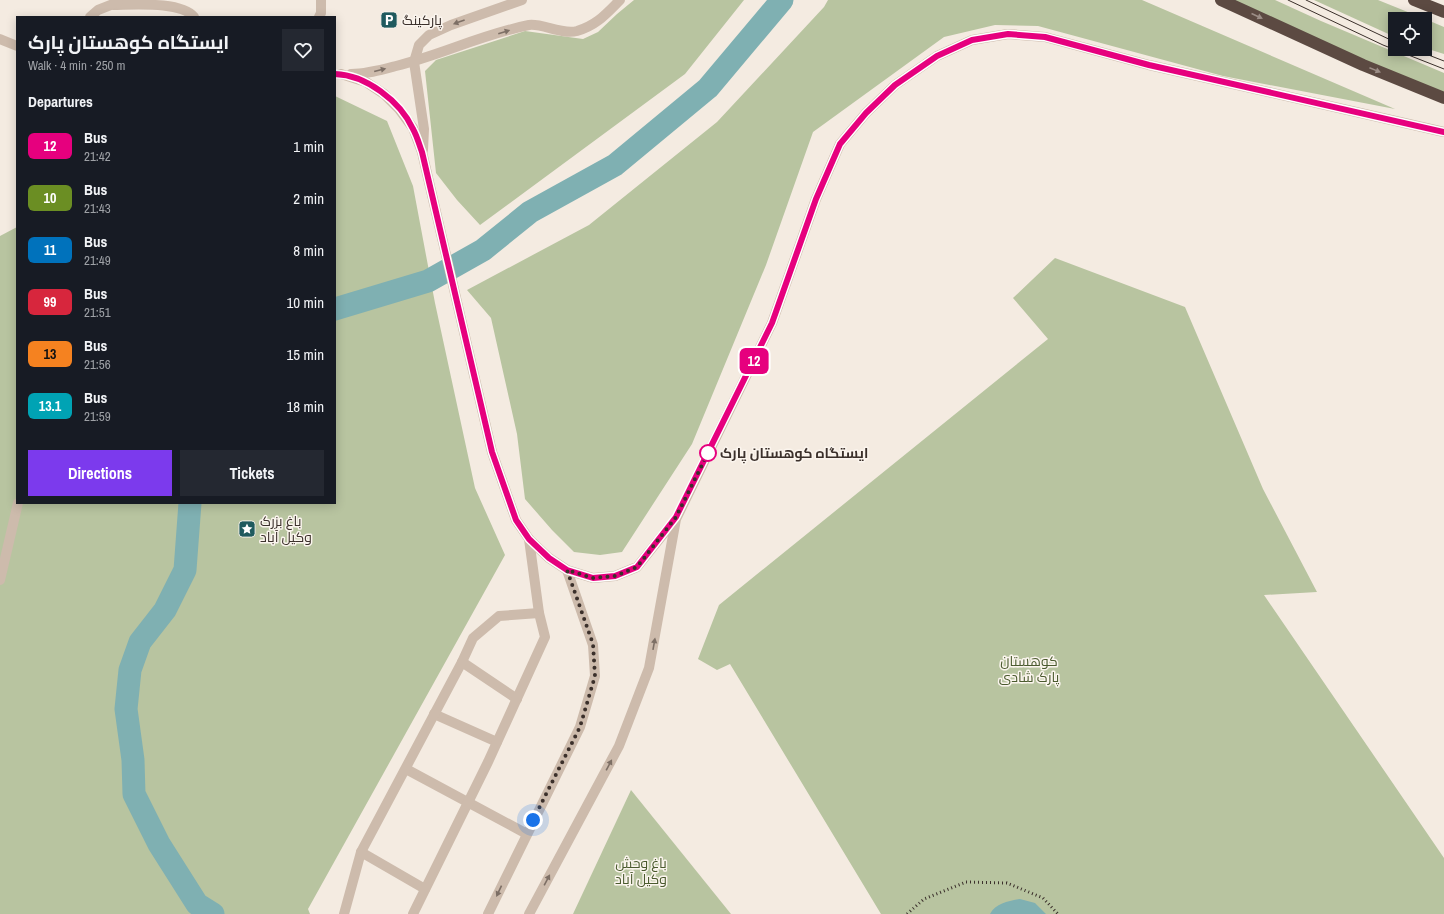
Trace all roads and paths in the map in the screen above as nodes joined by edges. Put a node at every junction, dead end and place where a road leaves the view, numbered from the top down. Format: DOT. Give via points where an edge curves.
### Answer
graph roads {
  1 [pos="321,0"];
  2 [pos="522,0"];
  3 [pos="620,0"];
  4 [pos="1221,0"];
  5 [pos="1414,0"];
  6 [pos="118,3"];
  7 [pos="174,4"];
  8 [pos="1444,12"];
  9 [pos="91,16"];
  10 [pos="193,16"];
  11 [pos="320,16"];
  12 [pos="0,39"];
  13 [pos="16,46"];
  14 [pos="414,62"];
  15 [pos="338,74"];
  16 [pos="1444,98"];
  17 [pos="1444,132"];
  18 [pos="422,152"];
  19 [pos="18,504"];
  20 [pos="676,517"];
  21 [pos="529,539"];
  22 [pos="567,570"];
  23 [pos="0,580"];
  24 [pos="539,613"];
  25 [pos="462,662"];
  26 [pos="517,699"];
  27 [pos="434,714"];
  28 [pos="497,742"];
  29 [pos="406,769"];
  30 [pos="468,803"];
  31 [pos="527,834"];
  32 [pos="361,852"];
  33 [pos="425,890"];
  34 [pos="344,914"];
  35 [pos="413,914"];
  36 [pos="488,914"];
  37 [pos="529,914"];
  1 -- 11 [label="street"];
  2 -- 14 [label="street, one-way" via="429,35 419,45"];
  14 -- 3 [label="street, one-way" via="508,30 532,25 575,32 597,23"];
  4 -- 16 [label="highway, one-way"];
  5 -- 8 [label="highway"];
  6 -- 7 [label="street"];
  6 -- 9 [label="street" via="98,10"];
  7 -- 10 [label="street"];
  12 -- 13 [label="street"];
  15 -- 14 [label="street, one-way" via="365,74"];
  14 -- 18 [label="street" via="424,129"];
  15 -- 18 [label="street" via="366,82 384,94 413,128"];
  17 -- 20 [label="street" via="1149,65 1045,37 1008,34 972,40 937,56 895,85 866,113 840,144 816,199 772,323"];
  18 -- 21 [label="street" via="492,452 516,520"];
  19 -- 23 [label="street"];
  20 -- 22 [label="street" via="637,567 615,576 593,578"];
  37 -- 20 [label="street, one-way" via="619,746 649,668"];
  21 -- 22 [label="street" via="549,558"];
  21 -- 24 [label="street"];
  22 -- 31 [label="street" via="593,644 595,676 580,727"];
  24 -- 25 [label="street" via="499,616 473,638"];
  24 -- 26 [label="street" via="545,637"];
  25 -- 26 [label="street"];
  25 -- 27 [label="street"];
  26 -- 28 [label="street"];
  27 -- 28 [label="street"];
  27 -- 29 [label="street"];
  28 -- 30 [label="street"];
  29 -- 30 [label="street"];
  29 -- 32 [label="street"];
  30 -- 31 [label="street"];
  30 -- 33 [label="street"];
  31 -- 36 [label="street, one-way"];
  32 -- 33 [label="street"];
  32 -- 34 [label="street"];
  33 -- 35 [label="street"];
}
